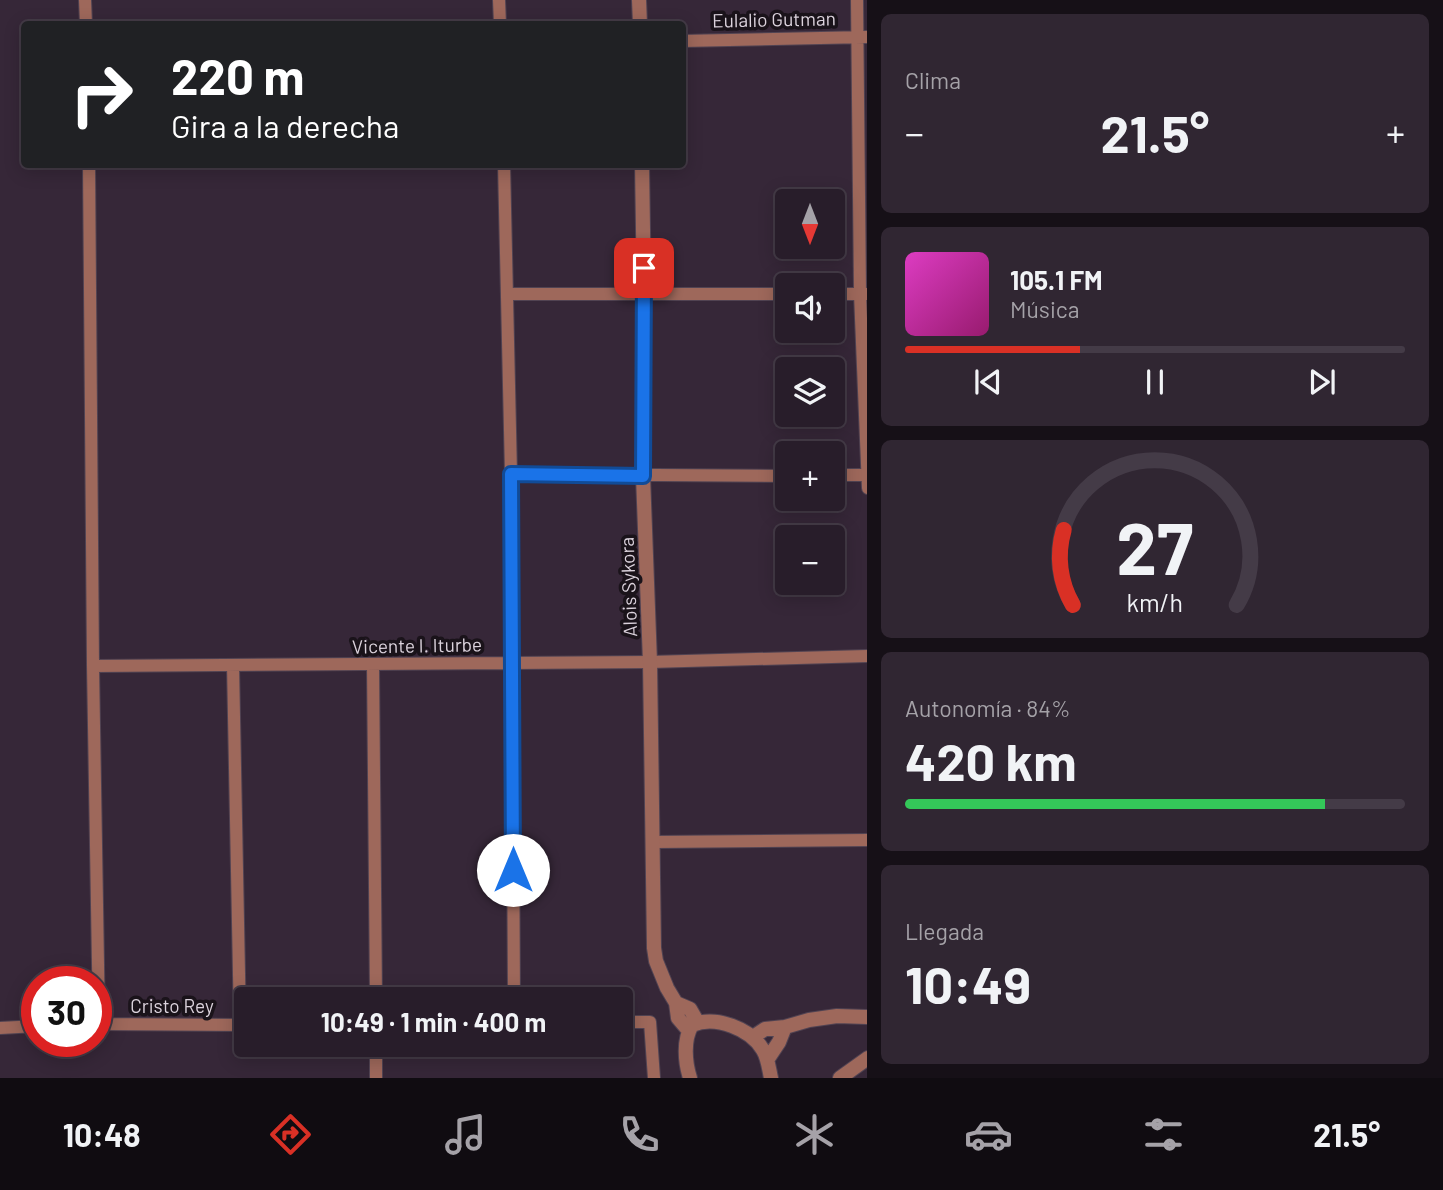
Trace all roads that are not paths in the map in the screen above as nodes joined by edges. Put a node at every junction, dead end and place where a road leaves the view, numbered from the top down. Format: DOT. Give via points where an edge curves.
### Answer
graph roads {
  1 [pos="85,0"];
  2 [pos="499,0"];
  3 [pos="639,0"];
  4 [pos="857,0"];
  5 [pos="86,21"];
  6 [pos="500,21"];
  7 [pos="640,21"];
  8 [pos="863,37"];
  9 [pos="686,41"];
  10 [pos="89,168"];
  11 [pos="504,168"];
  12 [pos="642,168"];
  13 [pos="509,293"];
  14 [pos="645,293"];
  15 [pos="775,294"];
  16 [pos="845,294"];
  17 [pos="863,294"];
  18 [pos="511,474"];
  19 [pos="775,475"];
  20 [pos="845,475"];
  21 [pos="867,475"];
  22 [pos="643,476"];
  23 [pos="867,488"];
  24 [pos="867,656"];
  25 [pos="650,662"];
  26 [pos="513,663"];
  27 [pos="373,664"];
  28 [pos="233,665"];
  29 [pos="93,666"];
  30 [pos="867,840"];
  31 [pos="653,842"];
  32 [pos="97,966"];
  33 [pos="242,987"];
  34 [pos="376,987"];
  35 [pos="514,987"];
  36 [pos="867,1017"];
  37 [pos="633,1022"];
  38 [pos="112,1024"];
  39 [pos="234,1025"];
  40 [pos="21,1027"];
  41 [pos="694,1027"];
  42 [pos="785,1027"];
  43 [pos="0,1028"];
  44 [pos="753,1037"];
  45 [pos="376,1057"];
  46 [pos="867,1058"];
  47 [pos="767,1060"];
  48 [pos="376,1078"];
  49 [pos="654,1078"];
  50 [pos="690,1078"];
  51 [pos="771,1078"];
  52 [pos="840,1078"];
  1 -- 5 [label="street"];
  2 -- 6 [label="street"];
  3 -- 7 [label="street"];
  4 -- 8 [label="street"];
  8 -- 9 [label="street, Eulalio Gutman"];
  8 -- 17 [label="street"];
  10 -- 29 [label="street"];
  11 -- 13 [label="street"];
  12 -- 14 [label="street, Alois Sykora"];
  13 -- 14 [label="street"];
  13 -- 18 [label="street"];
  14 -- 15 [label="street"];
  14 -- 22 [label="street, Alois Sykora"];
  16 -- 17 [label="street"];
  17 -- 21 [label="street"];
  18 -- 22 [label="street"];
  18 -- 26 [label="street"];
  19 -- 22 [label="street"];
  20 -- 21 [label="street"];
  21 -- 23 [label="street"];
  22 -- 25 [label="street, Alois Sykora"];
  24 -- 25 [label="street, Vicente I. Iturbe"];
  25 -- 26 [label="street, Vicente I. Iturbe"];
  25 -- 31 [label="street, Alois Sykora"];
  26 -- 27 [label="street, Vicente I. Iturbe"];
  26 -- 35 [label="street"];
  27 -- 28 [label="street, Vicente I. Iturbe"];
  27 -- 34 [label="street"];
  28 -- 29 [label="street, Vicente I. Iturbe"];
  28 -- 33 [label="street"];
  29 -- 32 [label="street"];
  30 -- 31 [label="street"];
  31 -- 41 [label="street, Alois Sykora" via="656,961 676,1003 678,1018"];
  36 -- 42 [label="street" via="837,1016"];
  37 -- 49 [label="street" via="650,1022"];
  38 -- 39 [label="street, Cristo Rey"];
  40 -- 43 [label="street"];
  41 -- 44 [label="street" via="718,1023"];
  41 -- 50 [label="street" via="686,1054"];
  42 -- 44 [label="street" via="765,1029"];
  42 -- 47 [label="street"];
  44 -- 47 [label="street"];
  45 -- 48 [label="street"];
  46 -- 52 [label="street"];
  47 -- 51 [label="street"];
}
